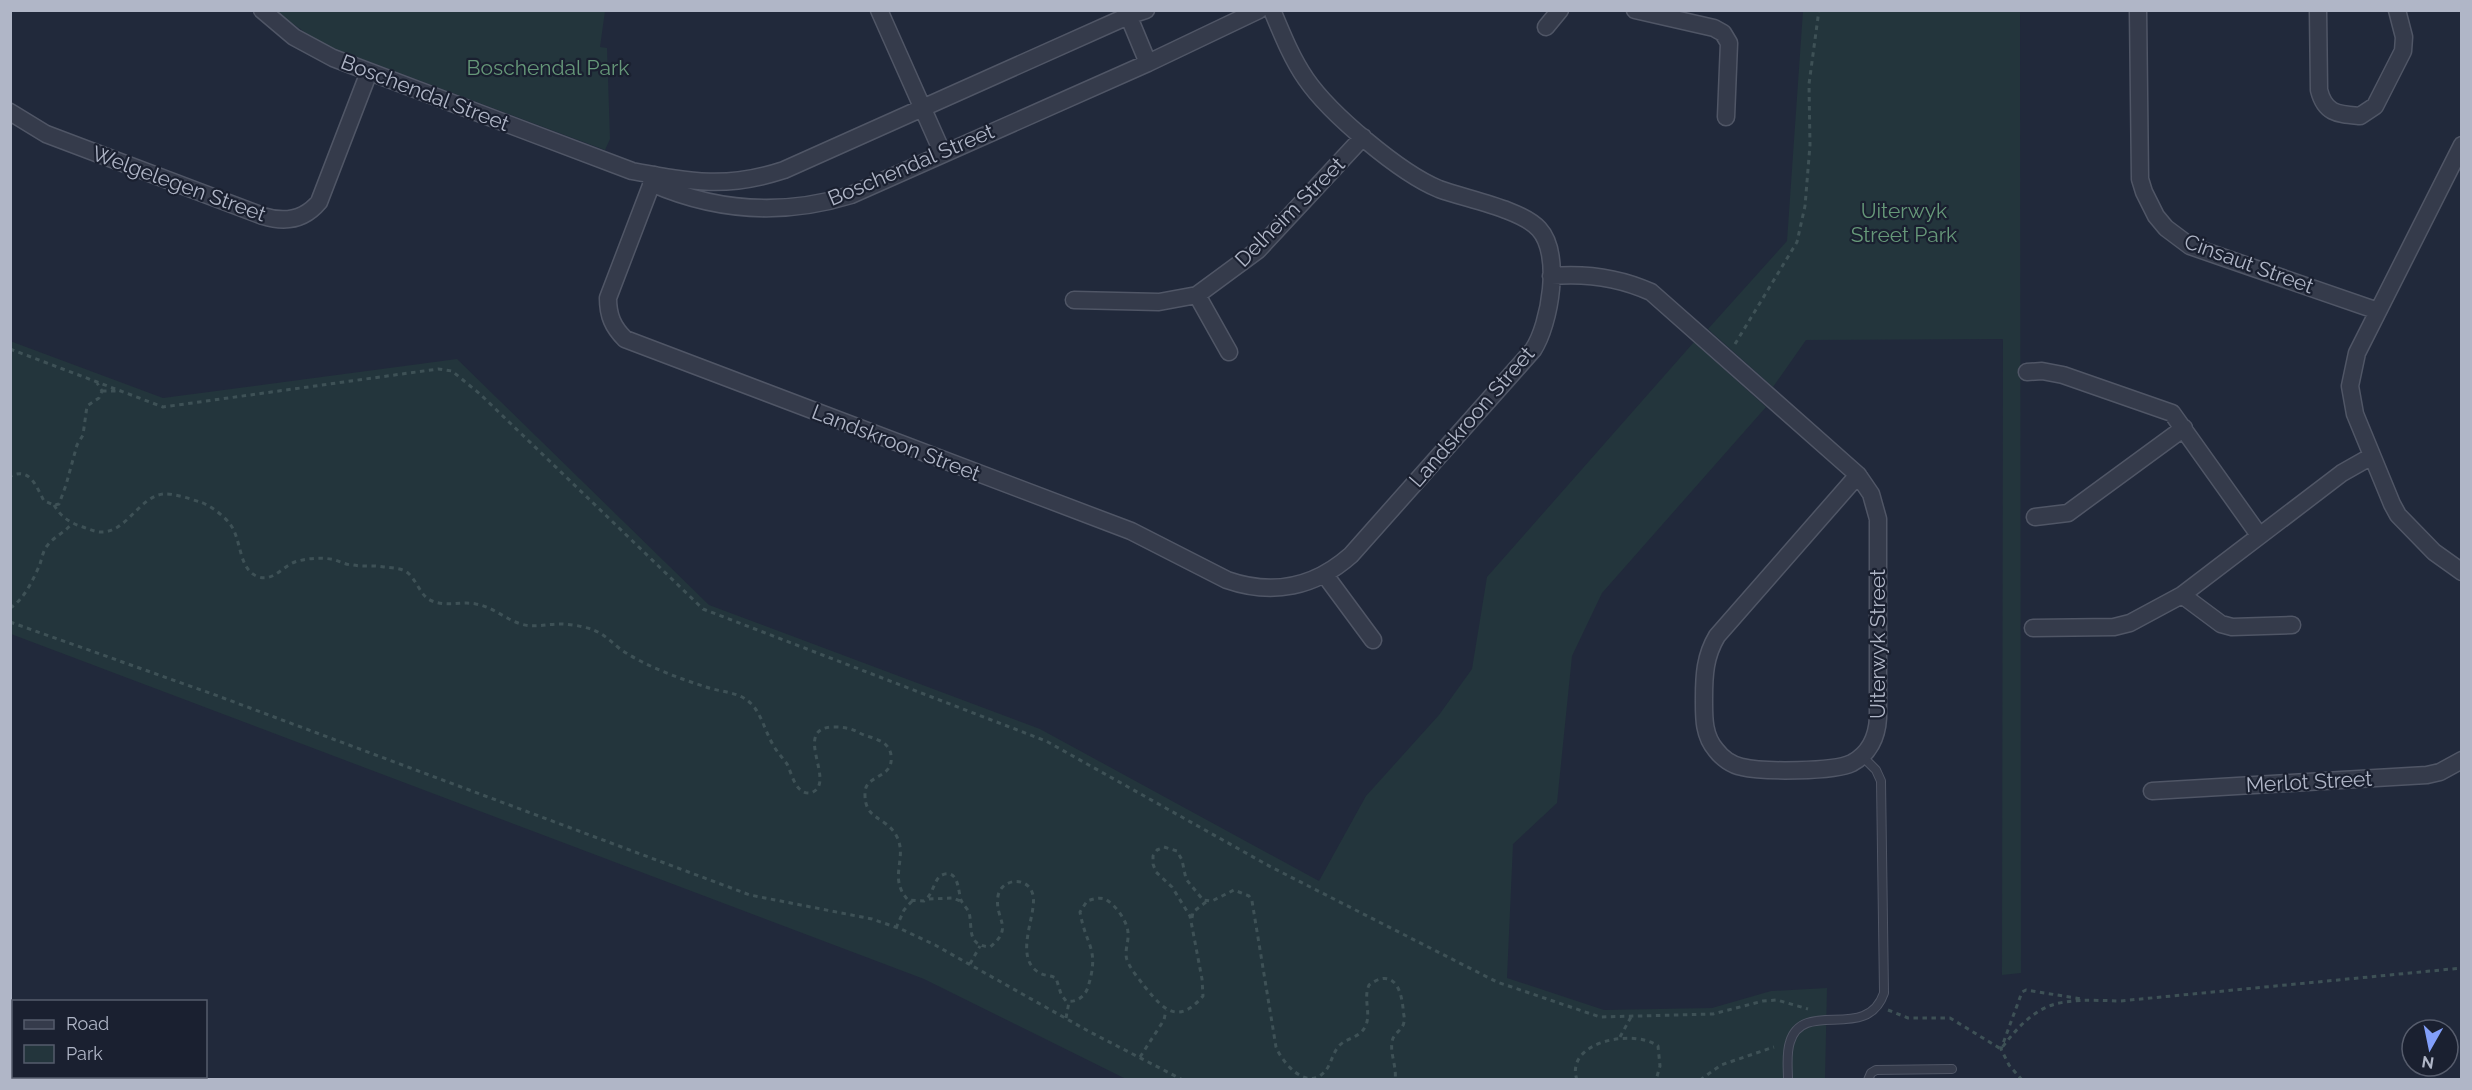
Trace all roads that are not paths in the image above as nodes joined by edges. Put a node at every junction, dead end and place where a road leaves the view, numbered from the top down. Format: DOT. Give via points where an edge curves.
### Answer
graph roads {
  1 [pos="262,10"];
  2 [pos="879,10"];
  3 [pos="1146,10"];
  4 [pos="1258,10"];
  5 [pos="1272,10"];
  6 [pos="1560,10"];
  7 [pos="1635,10"];
  8 [pos="2138,10"];
  9 [pos="2318,10"];
  10 [pos="2397,10"];
  11 [pos="1127,13"];
  12 [pos="1546,27"];
  13 [pos="1148,63"];
  14 [pos="369,72"];
  15 [pos="921,108"];
  16 [pos="10,112"];
  17 [pos="1726,117"];
  18 [pos="1363,137"];
  19 [pos="2462,145"];
  20 [pos="943,154"];
  21 [pos="654,179"];
  22 [pos="1551,276"];
  23 [pos="1197,295"];
  24 [pos="1074,300"];
  25 [pos="2378,311"];
  26 [pos="1229,352"];
  27 [pos="2027,372"];
  28 [pos="2184,428"];
  29 [pos="2372,456"];
  30 [pos="1858,475"];
  31 [pos="2035,517"];
  32 [pos="2259,535"];
  33 [pos="2462,572"];
  34 [pos="1324,575"];
  35 [pos="2182,595"];
  36 [pos="2292,625"];
  37 [pos="2033,628"];
  38 [pos="1373,640"];
  39 [pos="1862,756"];
  40 [pos="2462,760"];
  41 [pos="2152,791"];
  42 [pos="1952,1070"];
  43 [pos="1788,1080"];
  44 [pos="1868,1080"];
  1 -- 14 [label="street, Boschendal Street" via="294,37"];
  2 -- 15 [label="street"];
  3 -- 11 [label="street, Boschendal Street"];
  4 -- 13 [label="street, Boschendal Street"];
  5 -- 18 [label="street, Landskroon Street" via="1308,82"];
  6 -- 12 [label="street"];
  7 -- 17 [label="street" via="1724,33 1729,43"];
  8 -- 25 [label="street, Cinsaut Street" via="2138,165 2144,192 2156,216 2190,246"];
  9 -- 10 [label="street" via="2322,103 2332,112 2360,116 2375,106 2403,51 2404,37"];
  11 -- 13 [label="street"];
  11 -- 15 [label="street, Boschendal Street"];
  13 -- 20 [label="street, Boschendal Street"];
  14 -- 16 [label="street, Welgelegen Street" via="319,202 312,211 288,220 263,216 46,134"];
  14 -- 21 [label="street, Boschendal Street"];
  15 -- 20 [label="street"];
  15 -- 21 [label="street, Boschendal Street" via="764,177 722,183"];
  18 -- 22 [label="street, Landskroon Street" via="1426,183 1534,224 1551,250"];
  18 -- 23 [label="street, Delheim Street" via="1258,250"];
  19 -- 25 [label="street"];
  20 -- 21 [label="street, Boschendal Street" via="851,195 782,209 720,205"];
  21 -- 34 [label="street, Landskroon Street" via="608,298 612,324 626,339 1131,531 1242,585 1288,588"];
  22 -- 30 [label="street, Uiterwyk Street" via="1602,276 1651,292"];
  22 -- 34 [label="street, Landskroon Street" via="1545,326 1533,350 1351,555"];
  23 -- 24 [label="street, Delheim Street" via="1159,302"];
  23 -- 26 [label="street"];
  25 -- 29 [label="street" via="2357,353 2350,386 2355,414"];
  27 -- 28 [label="street" via="2063,375 2154,405 2172,413"];
  28 -- 31 [label="street" via="2068,513"];
  28 -- 32 [label="street"];
  29 -- 32 [label="street" via="2342,473"];
  29 -- 33 [label="street" via="2398,515 2434,552"];
  30 -- 39 [label="street, Uiterwyk Street" via="1875,505 1878,534 1877,728"];
  30 -- 39 [label="street" via="1717,636 1705,665 1704,720 1716,751 1741,767 1832,769"];
  32 -- 35 [label="street"];
  34 -- 38 [label="street"];
  35 -- 36 [label="street" via="2221,624"];
  35 -- 37 [label="street" via="2130,623 2114,627"];
  39 -- 43 [label="lane" via="1881,781 1884,993 1868,1016 1804,1024 1791,1040"];
  40 -- 41 [label="street, Merlot Street" via="2427,775"];
  42 -- 44 [label="lane" via="1876,1070"];
}
